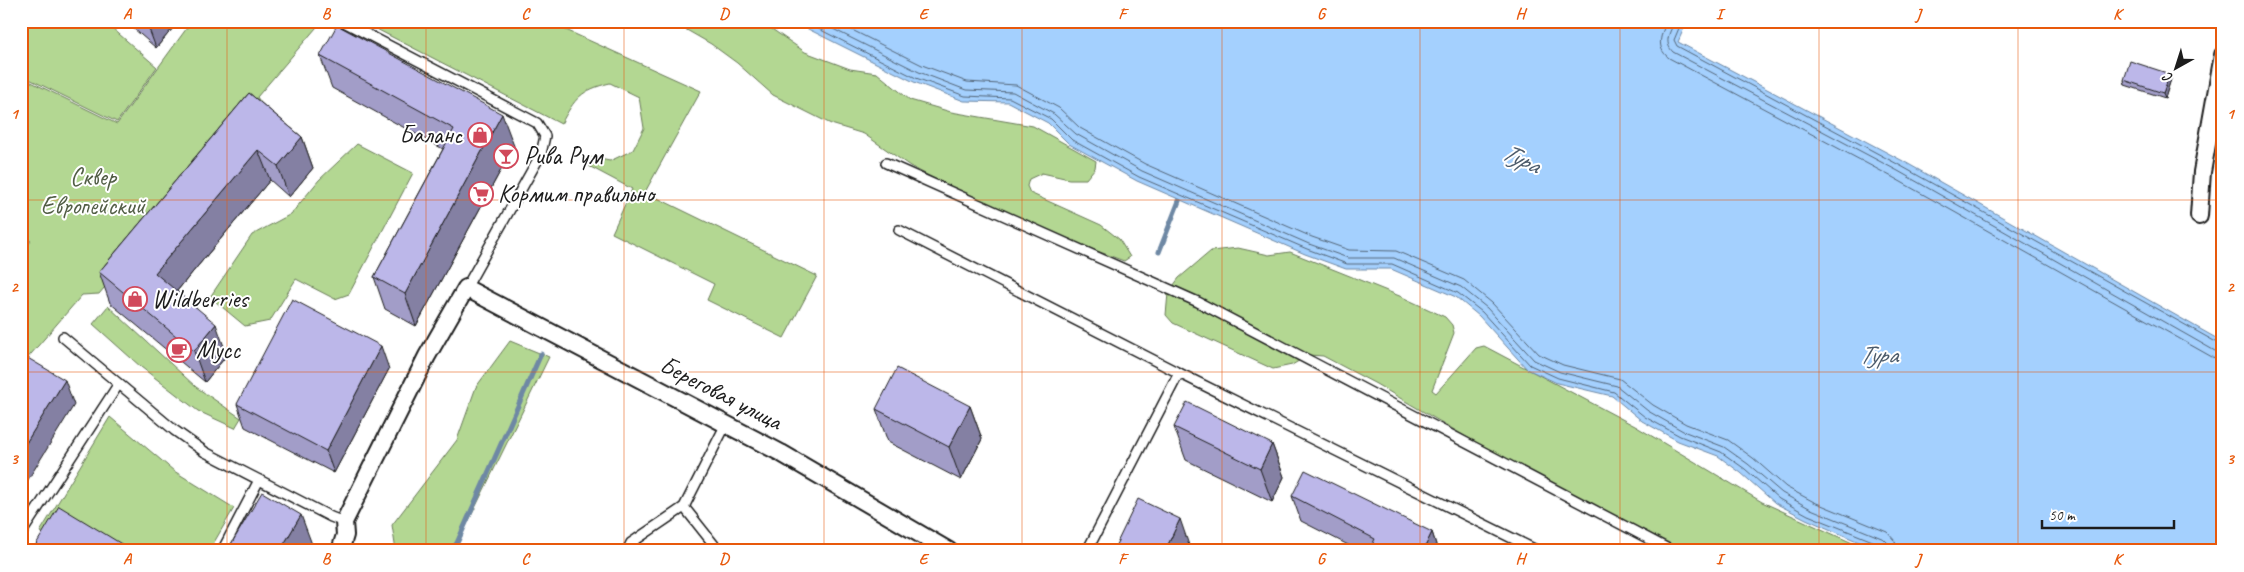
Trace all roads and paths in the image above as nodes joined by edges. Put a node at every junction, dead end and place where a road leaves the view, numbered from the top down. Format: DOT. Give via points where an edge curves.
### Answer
graph roads {
  1 [pos="342,21"];
  2 [pos="2223,55"];
  3 [pos="2217,117"];
  4 [pos="886,163"];
  5 [pos="2199,216"];
  6 [pos="899,230"];
  7 [pos="466,288"];
  8 [pos="62,337"];
  9 [pos="1179,373"];
  10 [pos="118,385"];
  11 [pos="726,424"];
  12 [pos="259,480"];
  13 [pos="684,506"];
  14 [pos="344,522"];
  15 [pos="21,534"];
  16 [pos="942,549"];
  17 [pos="222,551"];
  18 [pos="340,551"];
  19 [pos="628,551"];
  20 [pos="718,551"];
  21 [pos="1087,551"];
  22 [pos="1538,551"];
  23 [pos="1672,551"];
  1 -- 7 [label="lane" via="537,123 545,136 541,154"];
  2 -- 3 [label="street"];
  3 -- 5 [label="street" via="2202,172"];
  4 -- 23 [label="lane" via="1198,302"];
  6 -- 9 [label="lane"];
  7 -- 11 [label="street, Береговая улица"];
  7 -- 14 [label="street" via="427,356"];
  8 -- 10 [label="lane"];
  9 -- 21 [label="lane"];
  9 -- 22 [label="lane"];
  10 -- 12 [label="lane" via="206,452"];
  10 -- 15 [label="lane"];
  11 -- 13 [label="lane"];
  11 -- 16 [label="street, Береговая улица" via="781,452"];
  12 -- 14 [label="lane"];
  12 -- 17 [label="lane"];
  13 -- 19 [label="lane" via="631,543"];
  13 -- 20 [label="lane"];
  14 -- 18 [label="street" via="345,535"];
}
